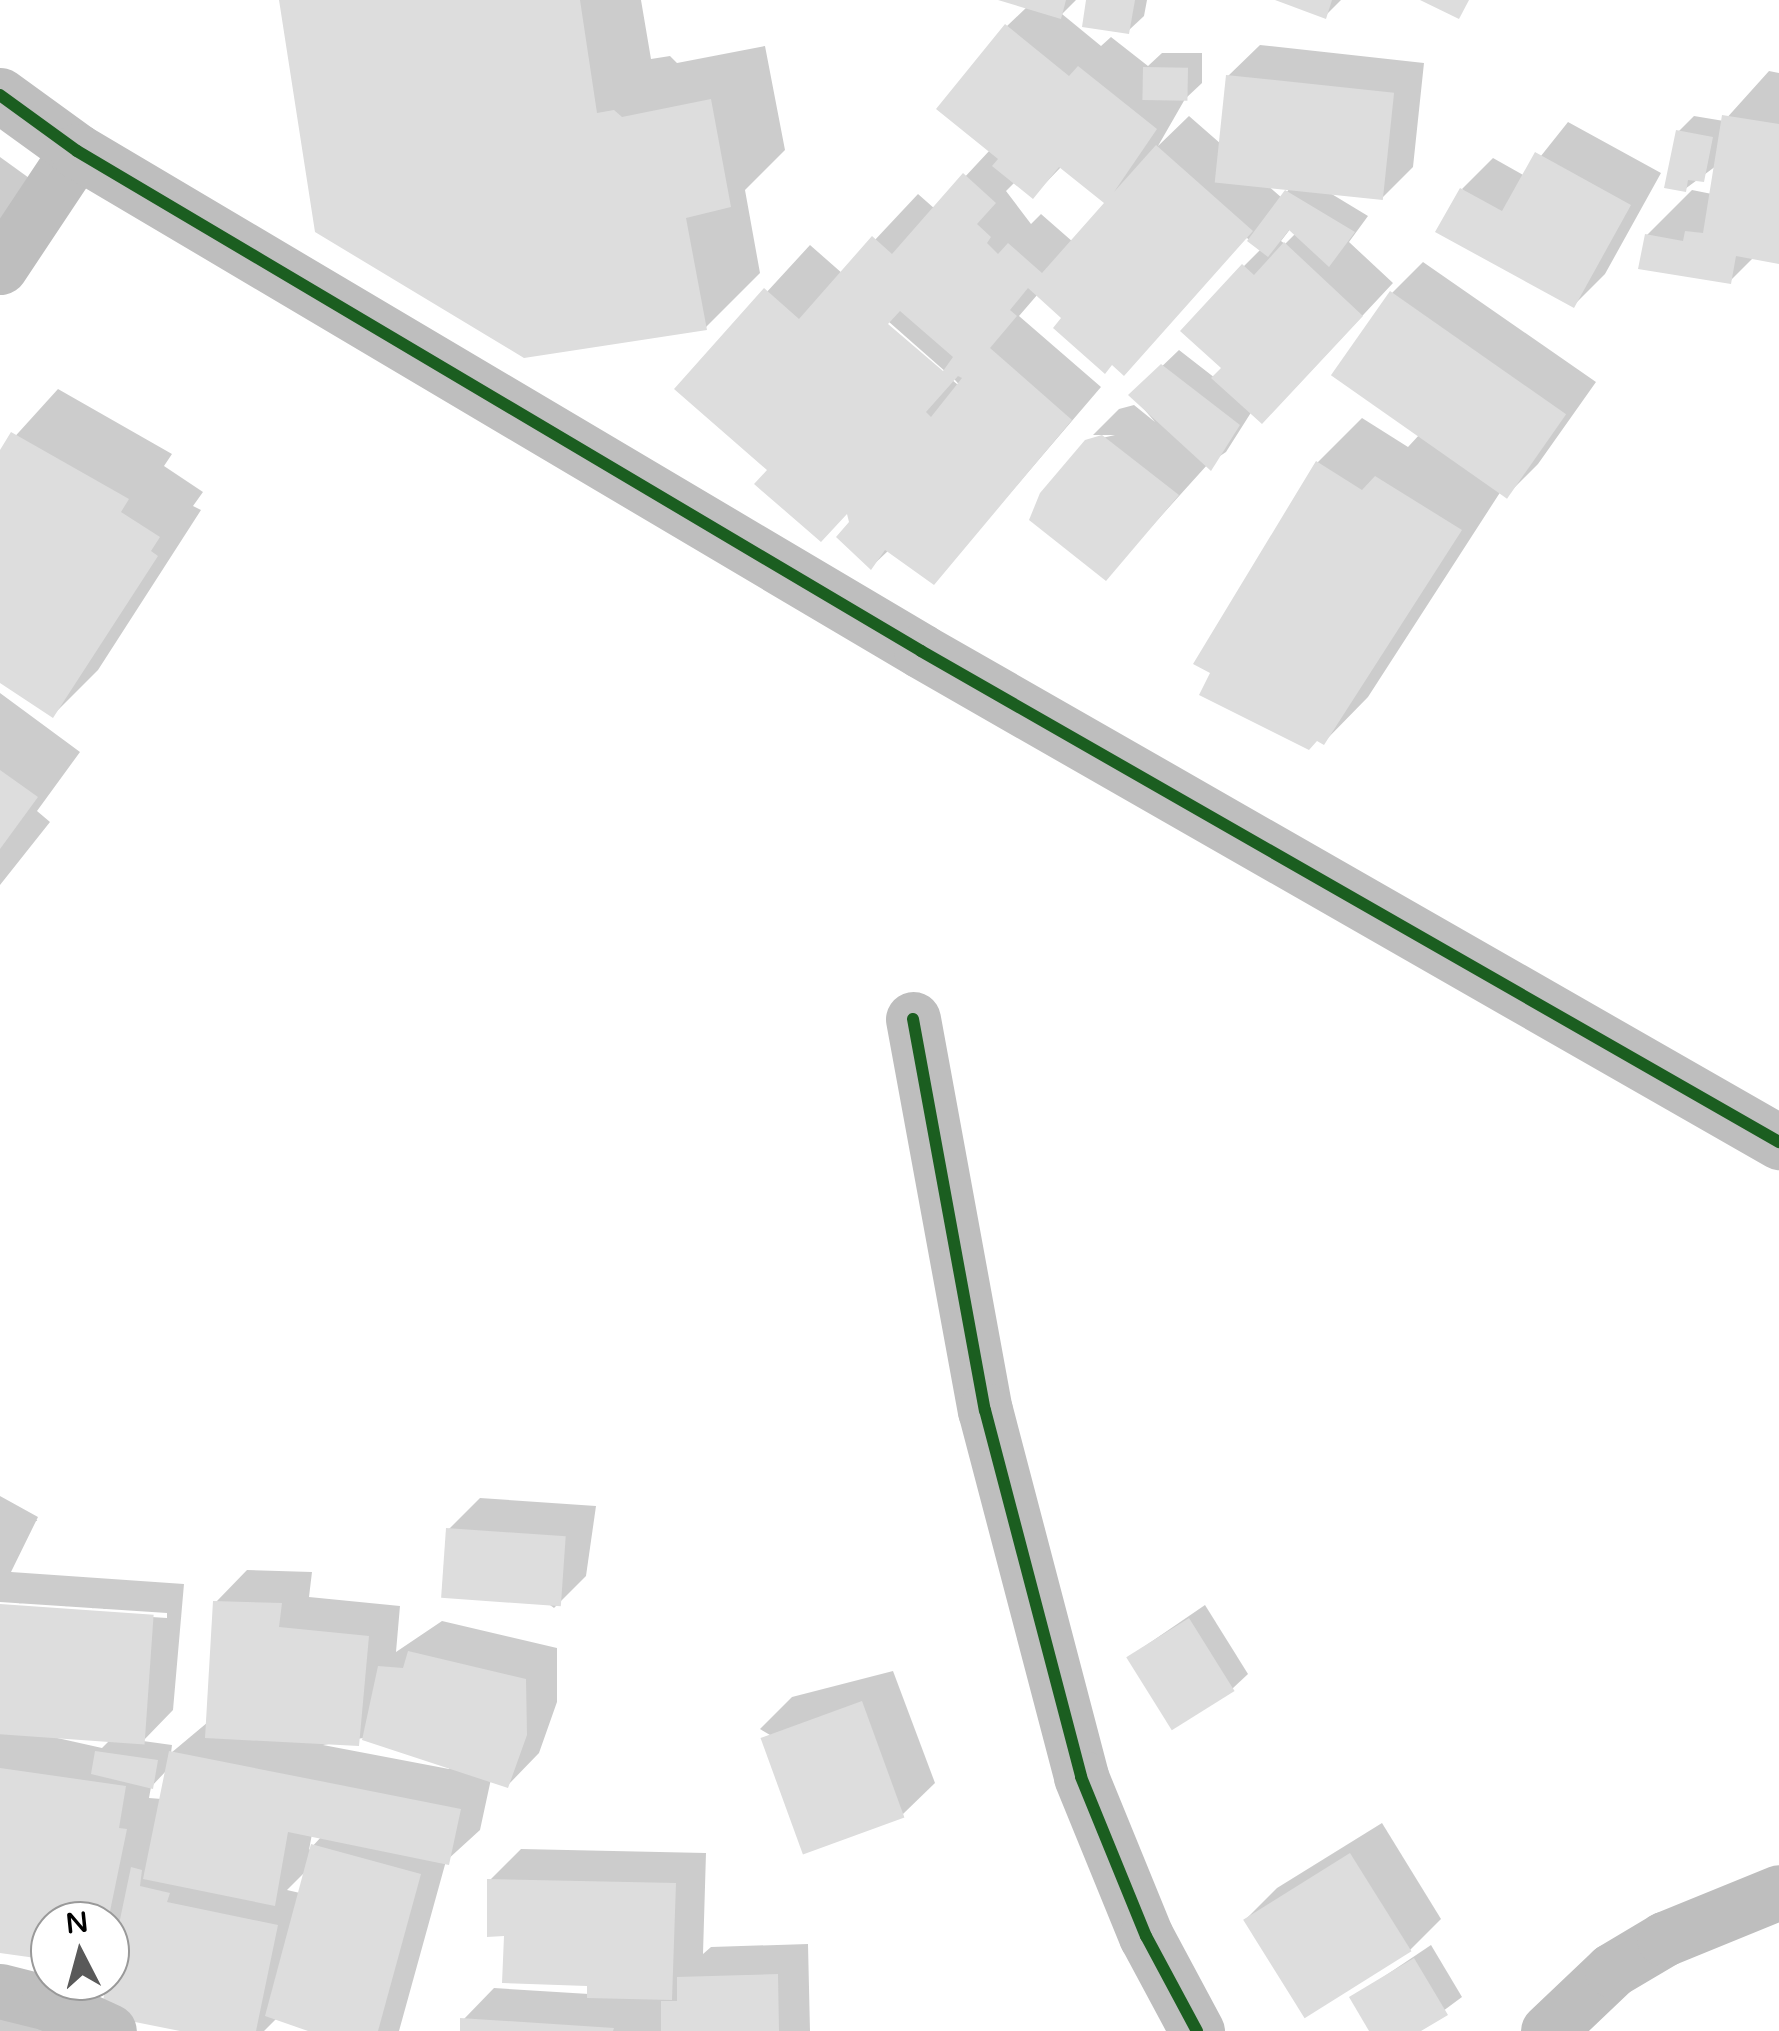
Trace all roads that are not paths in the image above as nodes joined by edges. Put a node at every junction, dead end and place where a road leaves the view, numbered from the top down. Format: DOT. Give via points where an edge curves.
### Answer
graph roads {
  1 [pos="0,95"];
  2 [pos="77,152"];
  3 [pos="0,267"];
  4 [pos="913,1019"];
  5 [pos="1779,1142"];
  6 [pos="1779,1892"];
  7 [pos="0,1991"];
  8 [pos="109,2031"];
  9 [pos="1197,2031"];
  10 [pos="1548,2031"];
  1 -- 2 [label="street"];
  2 -- 3 [label="street"];
  2 -- 5 [label="street" via="921,651"];
  4 -- 9 [label="street" via="985,1410 1081,1777 1146,1936"];
  6 -- 10 [label="street" via="1625,1962"];
  7 -- 8 [label="street" via="48,2003"];
}
